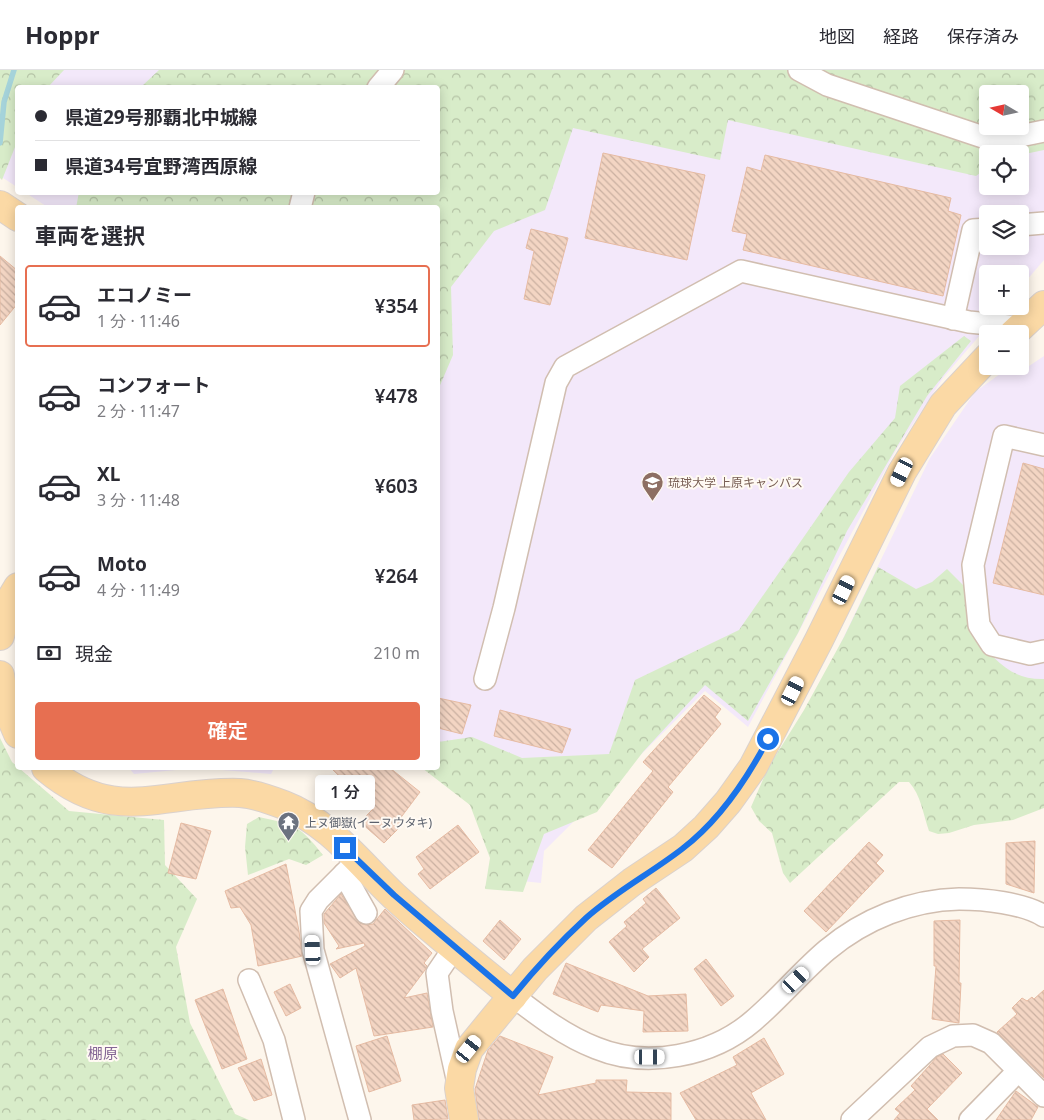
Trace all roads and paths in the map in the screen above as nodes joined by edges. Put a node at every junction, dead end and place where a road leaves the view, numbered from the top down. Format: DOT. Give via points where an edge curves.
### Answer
graph roads {
  1 [pos="392,70"];
  2 [pos="799,70"];
  3 [pos="380,85"];
  4 [pos="1044,131"];
  5 [pos="0,205"];
  6 [pos="15,215"];
  7 [pos="1044,223"];
  8 [pos="1029,224"];
  9 [pos="979,230"];
  10 [pos="1044,305"];
  11 [pos="953,319"];
  12 [pos="987,325"];
  13 [pos="1022,325"];
  14 [pos="979,367"];
  15 [pos="1044,445"];
  16 [pos="15,592"];
  17 [pos="0,636"];
  18 [pos="1044,650"];
  19 [pos="0,675"];
  20 [pos="485,679"];
  21 [pos="15,727"];
  22 [pos="49,770"];
  23 [pos="351,867"];
  24 [pos="366,913"];
  25 [pos="1043,913"];
  26 [pos="454,948"];
  27 [pos="249,980"];
  28 [pos="513,996"];
  29 [pos="1018,1071"];
  30 [pos="459,1088"];
  31 [pos="1044,1096"];
  32 [pos="294,1120"];
  33 [pos="360,1120"];
  34 [pos="464,1120"];
  35 [pos="852,1120"];
  36 [pos="970,1120"];
  1 -- 3 [label="street"];
  2 -- 4 [label="street" via="827,85 995,141"];
  5 -- 6 [label="main road"];
  7 -- 8 [label="street"];
  9 -- 11 [label="street" via="974,230"];
  10 -- 13 [label="main road"];
  11 -- 12 [label="street"];
  11 -- 20 [label="street" via="741,272 565,367 556,383"];
  14 -- 28 [label="main road" via="943,405 902,472 776,725 753,767 728,802 684,848 632,882 586,918"];
  15 -- 18 [label="street" via="1004,436 974,565 979,625 992,645 1030,654"];
  16 -- 17 [label="main road"];
  19 -- 21 [label="main road" via="4,702"];
  22 -- 23 [label="main road" via="80,791 111,801 131,803 220,793 243,793 268,800 318,824"];
  23 -- 24 [label="street"];
  23 -- 26 [label="main road" via="394,895"];
  23 -- 33 [label="street" via="311,911 313,950"];
  25 -- 28 [label="street" via="977,899 942,900 905,907 865,924 828,949 752,1022 719,1043 690,1054 637,1057 597,1049 552,1025"];
  26 -- 28 [label="main road"];
  26 -- 30 [label="street" via="437,973"];
  27 -- 32 [label="street" via="274,1040"];
  28 -- 30 [label="main road" via="469,1049"];
  29 -- 31 [label="street"];
  29 -- 35 [label="street" via="991,1043 973,1035 953,1036 930,1047"];
  29 -- 36 [label="street"];
  30 -- 34 [label="main road"];
}
